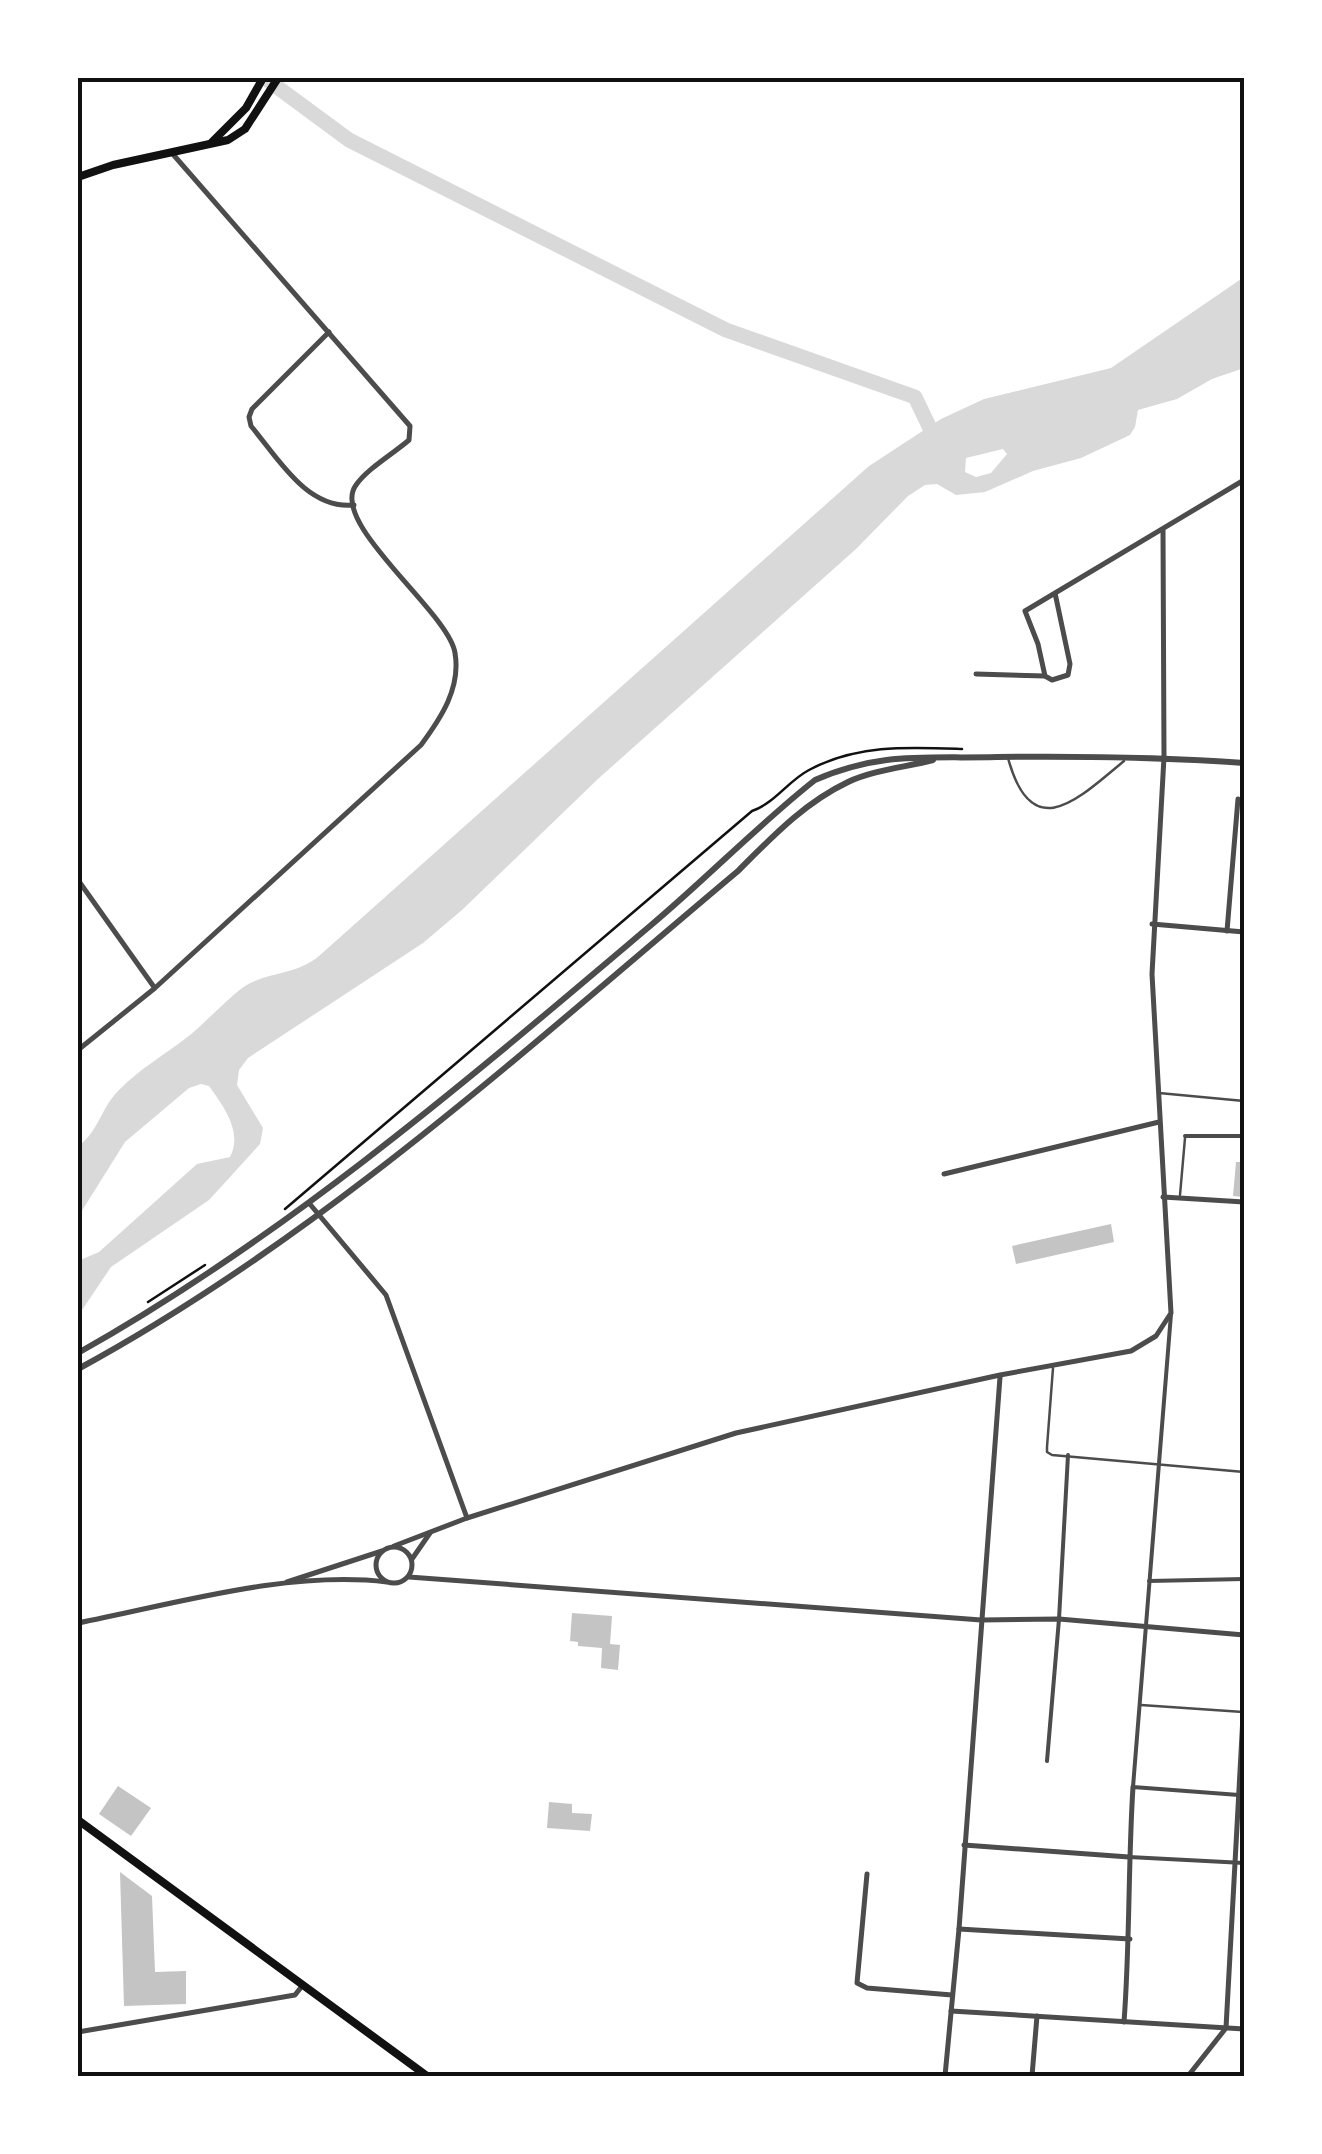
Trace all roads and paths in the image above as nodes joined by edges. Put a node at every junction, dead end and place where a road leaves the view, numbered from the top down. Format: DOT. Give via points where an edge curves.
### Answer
graph roads {
  1 [pos="263,78"];
  2 [pos="278,78"];
  3 [pos="212,142"];
  4 [pos="171,152"];
  5 [pos="78,177"];
  6 [pos="330,332"];
  7 [pos="1243,482"];
  8 [pos="354,505"];
  9 [pos="1163,530"];
  10 [pos="1055,593"];
  11 [pos="976,674"];
  12 [pos="1046,676"];
  13 [pos="976,750"];
  14 [pos="1131,756"];
  15 [pos="1007,757"];
  16 [pos="1164,757"];
  17 [pos="939,758"];
  18 [pos="1244,764"];
  19 [pos="1238,799"];
  20 [pos="78,880"];
  21 [pos="1152,924"];
  22 [pos="1228,931"];
  23 [pos="1244,932"];
  24 [pos="155,988"];
  25 [pos="78,1050"];
  26 [pos="1158,1092"];
  27 [pos="1244,1101"];
  28 [pos="1159,1122"];
  29 [pos="1186,1136"];
  30 [pos="1244,1136"];
  31 [pos="944,1174"];
  32 [pos="1163,1197"];
  33 [pos="1180,1198"];
  34 [pos="1244,1202"];
  35 [pos="308,1203"];
  36 [pos="285,1210"];
  37 [pos="318,1216"];
  38 [pos="208,1263"];
  39 [pos="145,1304"];
  40 [pos="1171,1313"];
  41 [pos="78,1353"];
  42 [pos="1053,1365"];
  43 [pos="78,1369"];
  44 [pos="1000,1375"];
  45 [pos="1068,1456"];
  46 [pos="1157,1464"];
  47 [pos="1244,1472"];
  48 [pos="466,1518"];
  49 [pos="431,1533"];
  50 [pos="394,1546"];
  51 [pos="382,1551"];
  52 [pos="412,1560"];
  53 [pos="409,1576"];
  54 [pos="1149,1580"];
  55 [pos="1244,1580"];
  56 [pos="387,1582"];
  57 [pos="280,1585"];
  58 [pos="1059,1619"];
  59 [pos="980,1620"];
  60 [pos="78,1622"];
  61 [pos="1146,1626"];
  62 [pos="1244,1636"];
  63 [pos="1244,1698"];
  64 [pos="1140,1705"];
  65 [pos="1244,1712"];
  66 [pos="1047,1760"];
  67 [pos="1133,1787"];
  68 [pos="1242,1795"];
  69 [pos="78,1820"];
  70 [pos="964,1845"];
  71 [pos="1128,1857"];
  72 [pos="1235,1862"];
  73 [pos="1244,1863"];
  74 [pos="867,1874"];
  75 [pos="959,1929"];
  76 [pos="1130,1939"];
  77 [pos="304,1985"];
  78 [pos="953,1995"];
  79 [pos="951,2010"];
  80 [pos="1037,2016"];
  81 [pos="1124,2022"];
  82 [pos="1226,2028"];
  83 [pos="1244,2029"];
  84 [pos="78,2032"];
  85 [pos="427,2076"];
  86 [pos="944,2076"];
  87 [pos="1032,2076"];
  88 [pos="1188,2076"];
  1 -- 3 [label="main road" via="246,108"];
  2 -- 3 [label="main road" via="237,135"];
  3 -- 4 [label="main road"];
  4 -- 5 [label="main road"];
  4 -- 6 [label="street"];
  6 -- 8 [label="street" via="412,433 356,484"];
  6 -- 8 [label="street" via="249,418 309,493 338,506"];
  7 -- 9 [label="street"];
  8 -- 24 [label="street" via="366,536 453,643 456,672 443,716 421,745"];
  9 -- 10 [label="street"];
  9 -- 16 [label="street"];
  10 -- 12 [label="street" via="1025,611"];
  10 -- 12 [label="street" via="1070,664 1068,676"];
  11 -- 12 [label="street"];
  13 -- 36 [label="path" via="868,749 804,772"];
  14 -- 15 [label="street"];
  14 -- 15 [label="lane" via="1092,788 1049,810 1023,796"];
  14 -- 16 [label="street"];
  15 -- 17 [label="street"];
  16 -- 18 [label="street"];
  16 -- 21 [label="street"];
  17 -- 35 [label="street" via="900,756 846,766 815,780 650,926"];
  17 -- 37 [label="street" via="852,780 815,800 427,1132"];
  19 -- 22 [label="street"];
  20 -- 24 [label="street"];
  21 -- 22 [label="street"];
  21 -- 26 [label="street"];
  22 -- 23 [label="street"];
  24 -- 25 [label="street"];
  26 -- 27 [label="lane"];
  26 -- 28 [label="street"];
  28 -- 31 [label="street"];
  28 -- 32 [label="street"];
  29 -- 30 [label="street"];
  29 -- 33 [label="lane"];
  32 -- 33 [label="street"];
  32 -- 40 [label="street"];
  33 -- 34 [label="street"];
  35 -- 37 [label="street"];
  35 -- 41 [label="street" via="218,1268"];
  37 -- 43 [label="street"];
  37 -- 48 [label="street" via="386,1296"];
  38 -- 39 [label="path"];
  40 -- 42 [label="street" via="1156,1336 1131,1351"];
  40 -- 46 [label="street"];
  42 -- 44 [label="street"];
  42 -- 45 [label="lane" via="1048,1452"];
  44 -- 48 [label="street" via="736,1432"];
  44 -- 59 [label="street"];
  45 -- 46 [label="lane"];
  45 -- 58 [label="street"];
  46 -- 47 [label="lane"];
  46 -- 54 [label="street"];
  48 -- 49 [label="street"];
  49 -- 50 [label="street"];
  49 -- 52 [label="street"];
  50 -- 51 [label="street"];
  50 -- 52 [label="street"];
  51 -- 56 [label="street" via="376,1567"];
  51 -- 57 [label="street"];
  52 -- 53 [label="street"];
  53 -- 56 [label="street"];
  53 -- 59 [label="street"];
  54 -- 55 [label="street"];
  54 -- 61 [label="street"];
  56 -- 57 [label="street" via="345,1578"];
  57 -- 60 [label="street"];
  58 -- 59 [label="street"];
  58 -- 61 [label="street"];
  58 -- 66 [label="street"];
  59 -- 70 [label="street"];
  61 -- 62 [label="street"];
  61 -- 64 [label="street"];
  63 -- 65 [label="street"];
  64 -- 65 [label="lane"];
  64 -- 67 [label="street"];
  65 -- 68 [label="street"];
  67 -- 68 [label="street"];
  67 -- 71 [label="street"];
  68 -- 72 [label="street"];
  69 -- 77 [label="main road"];
  70 -- 71 [label="street"];
  70 -- 75 [label="street"];
  71 -- 72 [label="street"];
  71 -- 76 [label="street"];
  72 -- 73 [label="street"];
  72 -- 82 [label="street"];
  74 -- 78 [label="street" via="857,1983"];
  75 -- 76 [label="street"];
  75 -- 78 [label="street"];
  76 -- 81 [label="street"];
  77 -- 84 [label="street" via="295,1995"];
  77 -- 85 [label="main road"];
  78 -- 79 [label="street"];
  79 -- 80 [label="street"];
  79 -- 86 [label="street"];
  80 -- 81 [label="street"];
  80 -- 87 [label="street"];
  81 -- 82 [label="street"];
  82 -- 83 [label="street"];
  82 -- 88 [label="street"];
}
